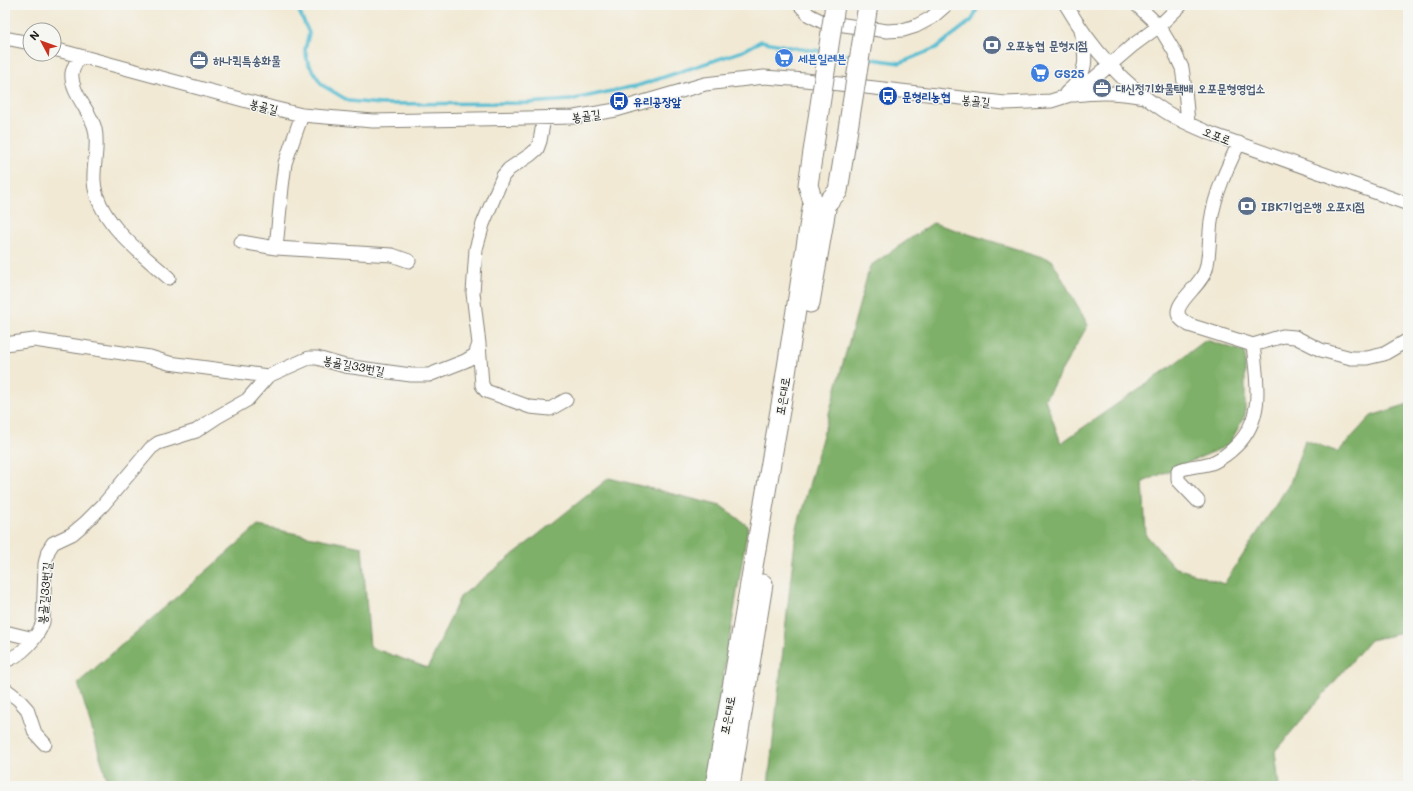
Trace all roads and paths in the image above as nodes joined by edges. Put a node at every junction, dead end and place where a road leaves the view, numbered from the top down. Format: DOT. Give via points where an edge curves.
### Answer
graph roads {
  1 [pos="800,5"];
  2 [pos="835,5"];
  3 [pos="847,5"];
  4 [pos="858,5"];
  5 [pos="868,5"];
  6 [pos="946,5"];
  7 [pos="1066,5"];
  8 [pos="1137,5"];
  9 [pos="1181,5"];
  10 [pos="1080,26"];
  11 [pos="1159,26"];
  12 [pos="5,38"];
  13 [pos="22,41"];
  14 [pos="62,52"];
  15 [pos="79,56"];
  16 [pos="1110,65"];
  17 [pos="1064,97"];
  18 [pos="1145,97"];
  19 [pos="302,115"];
  20 [pos="544,118"];
  21 [pos="1188,124"];
  22 [pos="1239,143"];
  23 [pos="820,202"];
  24 [pos="1408,204"];
  25 [pos="241,242"];
  26 [pos="276,248"];
  27 [pos="409,261"];
  28 [pos="169,278"];
  29 [pos="1408,340"];
  30 [pos="5,344"];
  31 [pos="479,344"];
  32 [pos="1253,345"];
  33 [pos="268,376"];
  34 [pos="566,400"];
  35 [pos="1198,501"];
  36 [pos="5,632"];
  37 [pos="34,639"];
  38 [pos="5,661"];
  39 [pos="5,689"];
  40 [pos="45,744"];
  41 [pos="715,786"];
  42 [pos="730,786"];
  1 -- 6 [label="street" via="809,15 823,22 887,31 916,26 931,18"];
  2 -- 23 [label="highway, bridge" via="808,185"];
  3 -- 23 [label="highway, 포은대로"];
  4 -- 23 [label="highway"];
  5 -- 23 [label="highway, bridge" via="838,191"];
  7 -- 10 [label="street, 오포로"];
  8 -- 11 [label="street"];
  9 -- 11 [label="street, 봉골길"];
  10 -- 16 [label="street, 오포로"];
  10 -- 17 [label="street" via="1086,64 1077,82"];
  11 -- 16 [label="street, 봉골길"];
  11 -- 21 [label="street" via="1182,68"];
  12 -- 13 [label="street"];
  14 -- 15 [label="street, 봉골길"];
  15 -- 19 [label="street, 봉골길"];
  15 -- 28 [label="street" via="72,72 73,84 95,129 94,182 100,206 125,238"];
  16 -- 17 [label="street, 봉골길" via="1084,87"];
  16 -- 18 [label="street, 오포로"];
  17 -- 18 [label="street" via="1105,92"];
  17 -- 20 [label="street, 봉골길" via="1037,103 1005,103 764,77 705,84 596,114"];
  18 -- 21 [label="street, 오포로"];
  19 -- 20 [label="street, 봉골길" via="373,122"];
  19 -- 26 [label="street" via="285,163"];
  20 -- 31 [label="street" via="537,149 503,176 476,249 473,293"];
  21 -- 22 [label="street, 오포로"];
  22 -- 24 [label="street, 오포로"];
  22 -- 32 [label="street" via="1222,181 1211,219 1206,270 1179,306 1178,314 1189,325"];
  23 -- 41 [label="highway, 포은대로" via="782,399"];
  23 -- 42 [label="highway, 포은대로"];
  25 -- 26 [label="street"];
  26 -- 27 [label="street" via="392,255"];
  29 -- 32 [label="street" via="1384,354 1367,358 1351,358 1321,350 1295,337 1283,336"];
  30 -- 33 [label="street" via="34,340 150,357 169,363"];
  31 -- 33 [label="street, 봉골길33번길" via="475,355 429,375 353,367 309,358"];
  31 -- 34 [label="street" via="482,385 486,391 530,407 550,409"];
  32 -- 35 [label="street" via="1258,384 1252,426 1244,439 1230,452 1213,462 1184,468 1178,472 1178,480"];
  33 -- 37 [label="street, 봉골길33번길" via="247,400 196,431 150,448 85,523 72,534 53,543 44,564 43,622"];
  36 -- 37 [label="street"];
  37 -- 38 [label="street, 봉골길33번길" via="20,654"];
  39 -- 40 [label="street" via="27,709 35,733"];
}
